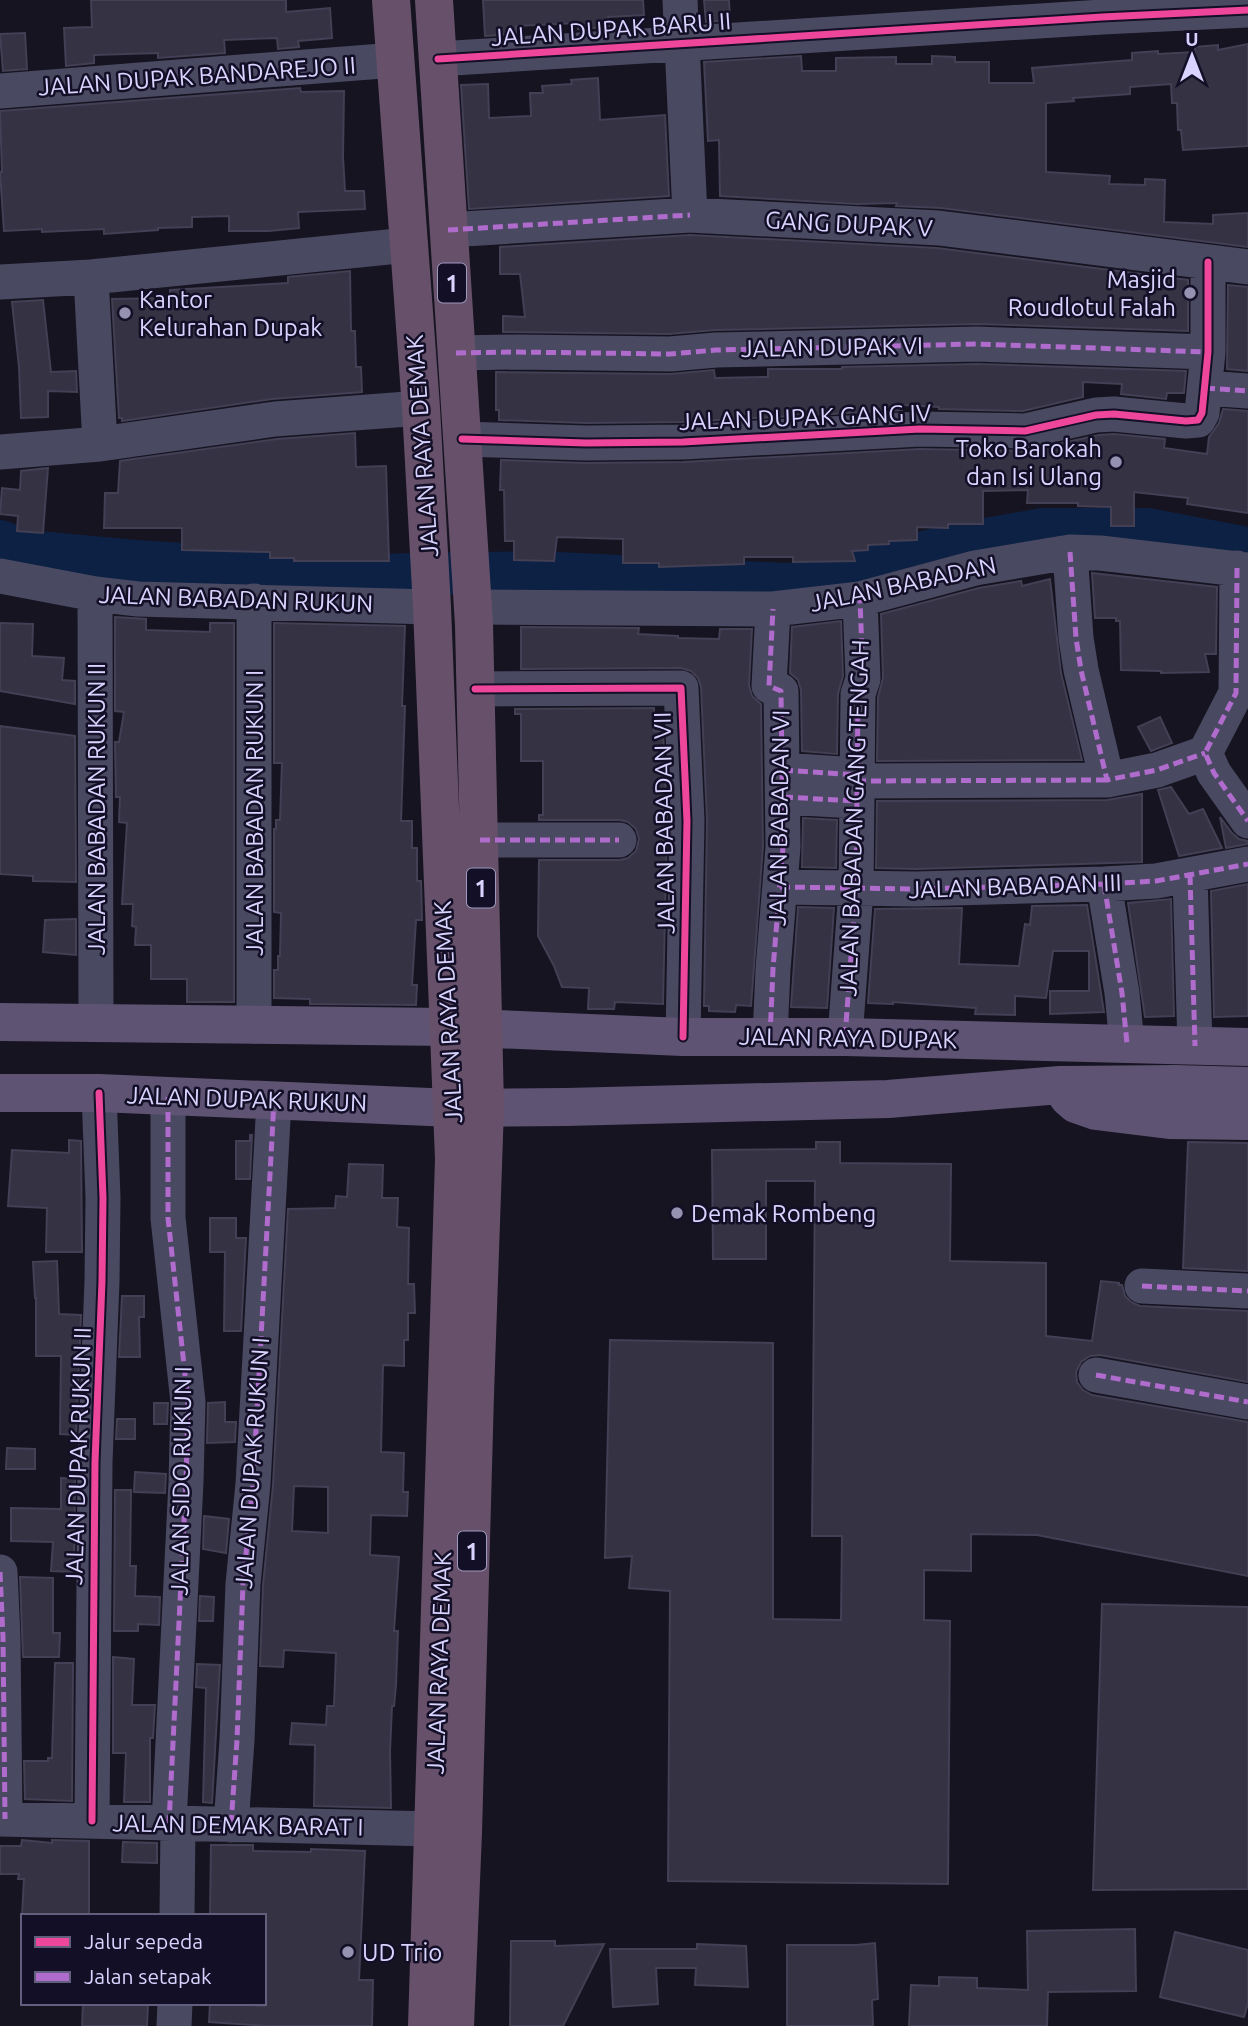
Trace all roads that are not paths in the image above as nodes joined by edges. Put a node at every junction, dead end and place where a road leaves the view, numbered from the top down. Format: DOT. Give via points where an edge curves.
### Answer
graph roads {
  1 [pos="391,0"];
  2 [pos="434,0"];
  3 [pos="680,0"];
  4 [pos="1102,9"];
  5 [pos="1248,10"];
  6 [pos="681,43"];
  7 [pos="438,59"];
  8 [pos="395,60"];
  9 [pos="0,91"];
  10 [pos="690,215"];
  11 [pos="448,230"];
  12 [pos="408,245"];
  13 [pos="1208,262"];
  14 [pos="1248,267"];
  15 [pos="1,274"];
  16 [pos="91,277"];
  17 [pos="1208,352"];
  18 [pos="456,353"];
  19 [pos="1205,388"];
  20 [pos="1248,391"];
  21 [pos="421,408"];
  22 [pos="462,439"];
  23 [pos="100,444"];
  24 [pos="0,453"];
  25 [pos="1070,552"];
  26 [pos="1243,569"];
  27 [pos="0,576"];
  28 [pos="471,585"];
  29 [pos="431,586"];
  30 [pos="95,594"];
  31 [pos="860,599"];
  32 [pos="254,601"];
  33 [pos="773,609"];
  34 [pos="1243,680"];
  35 [pos="475,689"];
  36 [pos="1205,753"];
  37 [pos="1107,780"];
  38 [pos="783,784"];
  39 [pos="856,785"];
  40 [pos="1248,821"];
  41 [pos="480,839"];
  42 [pos="619,840"];
  43 [pos="1248,864"];
  44 [pos="1190,875"];
  45 [pos="1104,884"];
  46 [pos="780,887"];
  47 [pos="856,890"];
  48 [pos="0,1023"];
  49 [pos="96,1024"];
  50 [pos="254,1026"];
  51 [pos="466,1027"];
  52 [pos="683,1037"];
  53 [pos="770,1037"];
  54 [pos="845,1037"];
  55 [pos="1127,1044"];
  56 [pos="1195,1046"];
  57 [pos="1248,1047"];
  58 [pos="1060,1086"];
  59 [pos="1248,1086"];
  60 [pos="0,1093"];
  61 [pos="99,1093"];
  62 [pos="168,1097"];
  63 [pos="274,1101"];
  64 [pos="469,1108"];
  65 [pos="1248,1121"];
  66 [pos="1142,1286"];
  67 [pos="1248,1291"];
  68 [pos="1096,1375"];
  69 [pos="1248,1402"];
  70 [pos="0,1572"];
  71 [pos="2,1637"];
  72 [pos="2,1819"];
  73 [pos="92,1821"];
  74 [pos="174,1823"];
  75 [pos="231,1825"];
  76 [pos="434,1829"];
  77 [pos="177,1914"];
  78 [pos="175,2005"];
  79 [pos="442,2010"];
  80 [pos="174,2026"];
  1 -- 8 [label="highway, JALAN RAYA DEMAK / 1"];
  2 -- 7 [label="highway, JALAN RAYA DEMAK / 1"];
  3 -- 6 [label="street"];
  4 -- 5 [label="street, JALAN DUPAK BARU II"];
  4 -- 6 [label="street, JALAN DUPAK BARU II"];
  6 -- 7 [label="street, JALAN DUPAK BARU II"];
  6 -- 10 [label="street"];
  7 -- 11 [label="highway, JALAN RAYA DEMAK / 1"];
  8 -- 9 [label="street, JALAN DUPAK BANDAREJO II"];
  8 -- 12 [label="highway, JALAN RAYA DEMAK / 1"];
  10 -- 11 [label="street, GANG DUPAK V"];
  10 -- 13 [label="street, GANG DUPAK V" via="939,228"];
  11 -- 18 [label="highway, JALAN RAYA DEMAK / 1"];
  12 -- 16 [label="street"];
  12 -- 21 [label="highway, JALAN RAYA DEMAK / 1"];
  13 -- 14 [label="street, GANG DUPAK V"];
  13 -- 17 [label="street"];
  15 -- 16 [label="street"];
  16 -- 23 [label="street"];
  17 -- 18 [label="street, JALAN DUPAK VI" via="976,344 670,354"];
  17 -- 19 [label="street"];
  18 -- 22 [label="highway, JALAN RAYA DEMAK / 1"];
  19 -- 20 [label="street"];
  19 -- 22 [label="street, JALAN DUPAK GANG IV" via="1200,418 1192,421 1114,414 1025,432 920,429 683,442"];
  21 -- 23 [label="street" via="275,419"];
  21 -- 29 [label="highway, JALAN RAYA DEMAK / 1"];
  22 -- 28 [label="highway, JALAN RAYA DEMAK / 1"];
  23 -- 24 [label="street"];
  25 -- 26 [label="street, JALAN BABADAN"];
  25 -- 31 [label="street, JALAN BABADAN" via="975,568"];
  25 -- 37 [label="street" via="1081,670"];
  26 -- 34 [label="street"];
  27 -- 30 [label="street, JALAN BABADAN RUKUN"];
  28 -- 33 [label="street, JALAN BABADAN"];
  28 -- 35 [label="highway, JALAN RAYA DEMAK / 1"];
  29 -- 32 [label="street, JALAN BABADAN RUKUN"];
  29 -- 51 [label="highway, JALAN RAYA DEMAK / 1"];
  30 -- 32 [label="street, JALAN BABADAN RUKUN"];
  30 -- 49 [label="street, JALAN BABADAN RUKUN II"];
  31 -- 33 [label="street, JALAN BABADAN"];
  31 -- 39 [label="street, JALAN BABADAN GANG TENGAH" via="863,678 858,694"];
  32 -- 50 [label="street, JALAN BABADAN RUKUN I"];
  33 -- 38 [label="street, JALAN BABADAN VI" via="769,686 781,691"];
  34 -- 36 [label="street"];
  35 -- 41 [label="highway, JALAN RAYA DEMAK / 1"];
  35 -- 52 [label="street, JALAN BABADAN VII" via="681,688 687,821"];
  36 -- 37 [label="street" via="1157,770"];
  36 -- 40 [label="street"];
  37 -- 39 [label="street"];
  38 -- 39 [label="street"];
  38 -- 46 [label="street, JALAN BABADAN VI"];
  39 -- 47 [label="street, JALAN BABADAN GANG TENGAH"];
  41 -- 42 [label="street"];
  41 -- 51 [label="highway, JALAN RAYA DEMAK / 1"];
  43 -- 44 [label="street, JALAN BABADAN III"];
  44 -- 45 [label="street, JALAN BABADAN III"];
  44 -- 56 [label="street"];
  45 -- 47 [label="street, JALAN BABADAN III"];
  45 -- 55 [label="street"];
  46 -- 47 [label="street, JALAN BABADAN III"];
  46 -- 53 [label="street, JALAN BABADAN VI"];
  47 -- 54 [label="street, JALAN BABADAN GANG TENGAH"];
  48 -- 49 [label="main road"];
  49 -- 50 [label="main road"];
  50 -- 51 [label="main road"];
  51 -- 52 [label="main road, JALAN RAYA DUPAK"];
  51 -- 64 [label="highway, JALAN RAYA DEMAK / 1"];
  52 -- 53 [label="main road, JALAN RAYA DUPAK"];
  53 -- 54 [label="main road, JALAN RAYA DUPAK"];
  54 -- 55 [label="main road, JALAN RAYA DUPAK"];
  55 -- 56 [label="main road, JALAN RAYA DUPAK"];
  56 -- 57 [label="main road, JALAN RAYA DUPAK"];
  58 -- 59 [label="main road"];
  58 -- 64 [label="main road" via="888,1099"];
  58 -- 65 [label="main road" via="1076,1104 1096,1111 1169,1120"];
  60 -- 61 [label="main road, JALAN DUPAK RUKUN"];
  61 -- 62 [label="main road, JALAN DUPAK RUKUN"];
  61 -- 73 [label="street, JALAN DUPAK RUKUN II" via="103,1198"];
  62 -- 63 [label="main road, JALAN DUPAK RUKUN"];
  62 -- 74 [label="street, JALAN SIDO RUKUN I" via="168,1218 188,1402"];
  63 -- 64 [label="main road, JALAN DUPAK RUKUN"];
  63 -- 75 [label="street, JALAN DUPAK RUKUN I"];
  64 -- 76 [label="highway, JALAN RAYA DEMAK / 1" via="454,1173"];
  64 -- 79 [label="highway, JALAN RAYA DEMAK / 1" via="475,1394 463,1832"];
  66 -- 67 [label="street"];
  68 -- 69 [label="street"];
  70 -- 71 [label="street"];
  71 -- 72 [label="street"];
  72 -- 73 [label="street, JALAN DEMAK BARAT I"];
  73 -- 74 [label="street, JALAN DEMAK BARAT I"];
  74 -- 75 [label="street, JALAN DEMAK BARAT I"];
  74 -- 77 [label="street, JALAN SIDO RUKUN I"];
  75 -- 76 [label="street, JALAN DEMAK BARAT I"];
  76 -- 79 [label="highway, JALAN RAYA DEMAK / 1"];
  78 -- 80 [label="street"];
}
